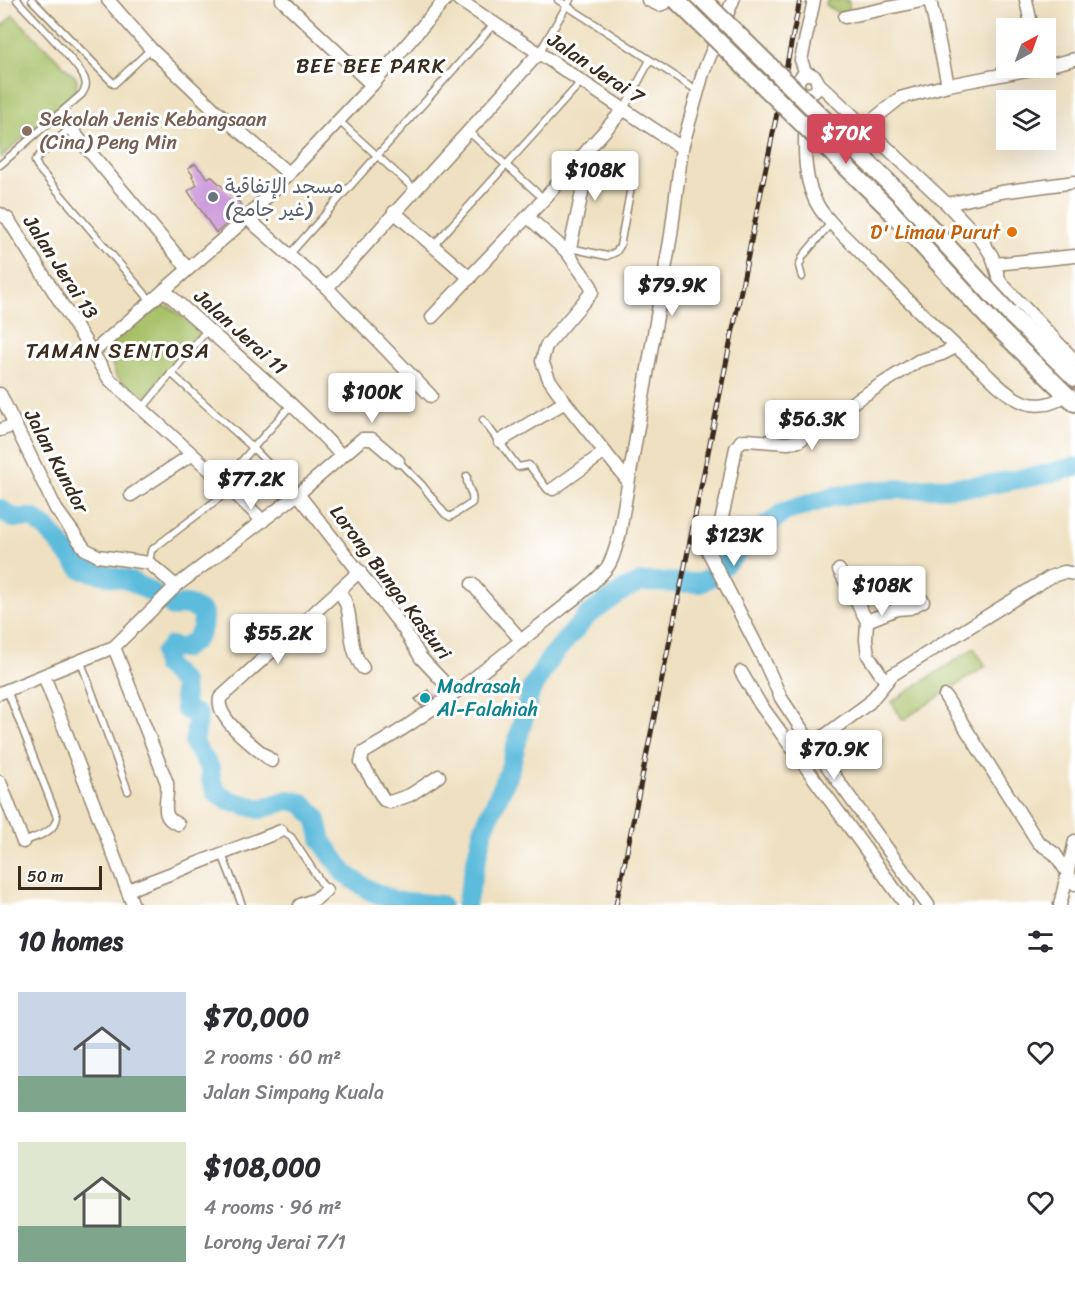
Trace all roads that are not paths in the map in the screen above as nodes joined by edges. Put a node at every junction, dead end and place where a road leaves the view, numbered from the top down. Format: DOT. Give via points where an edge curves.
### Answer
graph roads {
  1 [pos="17,0"];
  2 [pos="32,0"];
  3 [pos="108,0"];
  4 [pos="282,0"];
  5 [pos="301,0"];
  6 [pos="445,0"];
  7 [pos="459,0"];
  8 [pos="558,0"];
  9 [pos="648,0"];
  10 [pos="675,0"];
  11 [pos="703,0"];
  12 [pos="733,0"];
  13 [pos="814,0"];
  14 [pos="926,0"];
  15 [pos="930,0"];
  16 [pos="1026,0"];
  17 [pos="568,3"];
  18 [pos="292,10"];
  19 [pos="845,17"];
  20 [pos="1030,18"];
  21 [pos="495,24"];
  22 [pos="151,49"];
  23 [pos="539,53"];
  24 [pos="1075,59"];
  25 [pos="650,60"];
  26 [pos="1056,64"];
  27 [pos="806,74"];
  28 [pos="996,76"];
  29 [pos="582,81"];
  30 [pos="817,82"];
  31 [pos="372,85"];
  32 [pos="948,85"];
  33 [pos="699,92"];
  34 [pos="806,93"];
  35 [pos="624,109"];
  36 [pos="339,120"];
  37 [pos="865,126"];
  38 [pos="70,128"];
  39 [pos="468,131"];
  40 [pos="682,148"];
  41 [pos="585,154"];
  42 [pos="378,156"];
  43 [pos="0,165"];
  44 [pos="506,165"];
  45 [pos="289,174"];
  46 [pos="633,176"];
  47 [pos="1075,182"];
  48 [pos="414,189"];
  49 [pos="544,199"];
  50 [pos="947,204"];
  51 [pos="394,212"];
  52 [pos="0,214"];
  53 [pos="528,217"];
  54 [pos="247,218"];
  55 [pos="831,222"];
  56 [pos="433,246"];
  57 [pos="569,250"];
  58 [pos="289,255"];
  59 [pos="1075,256"];
  60 [pos="994,264"];
  61 [pos="188,269"];
  62 [pos="802,277"];
  63 [pos="470,278"];
  64 [pos="327,288"];
  65 [pos="165,290"];
  66 [pos="151,301"];
  67 [pos="432,317"];
  68 [pos="207,330"];
  69 [pos="956,347"];
  70 [pos="93,352"];
  71 [pos="1075,361"];
  72 [pos="171,373"];
  73 [pos="1075,378"];
  74 [pos="0,394"];
  75 [pos="431,396"];
  76 [pos="1070,398"];
  77 [pos="565,402"];
  78 [pos="292,404"];
  79 [pos="141,410"];
  80 [pos="483,420"];
  81 [pos="15,425"];
  82 [pos="0,430"];
  83 [pos="500,441"];
  84 [pos="253,448"];
  85 [pos="605,452"];
  86 [pos="191,455"];
  87 [pos="341,455"];
  88 [pos="398,461"];
  89 [pos="467,477"];
  90 [pos="628,482"];
  91 [pos="227,486"];
  92 [pos="554,489"];
  93 [pos="298,494"];
  94 [pos="131,495"];
  95 [pos="263,521"];
  96 [pos="149,563"];
  97 [pos="839,570"];
  98 [pos="360,571"];
  99 [pos="1075,574"];
  100 [pos="472,584"];
  101 [pos="176,586"];
  102 [pos="339,591"];
  103 [pos="922,601"];
  104 [pos="867,621"];
  105 [pos="522,641"];
  106 [pos="114,647"];
  107 [pos="81,662"];
  108 [pos="363,668"];
  109 [pos="741,672"];
  110 [pos="44,676"];
  111 [pos="886,682"];
  112 [pos="4,691"];
  113 [pos="454,693"];
  114 [pos="945,696"];
  115 [pos="812,745"];
  116 [pos="272,761"];
  117 [pos="439,776"];
  118 [pos="0,782"];
  119 [pos="128,791"];
  120 [pos="178,824"];
  121 [pos="281,831"];
  122 [pos="1075,841"];
  123 [pos="23,842"];
  124 [pos="221,853"];
  125 [pos="1068,873"];
  126 [pos="1075,885"];
  127 [pos="128,890"];
  128 [pos="326,890"];
  129 [pos="133,905"];
  130 [pos="242,905"];
  131 [pos="300,905"];
  132 [pos="906,905"];
  133 [pos="928,905"];
  134 [pos="1060,905"];
  1 -- 43 [label="lane" via="74,64 86,84 82,94"];
  2 -- 22 [label="lane" via="114,84"];
  3 -- 22 [label="street"];
  4 -- 18 [label="street"];
  5 -- 18 [label="street"];
  6 -- 31 [label="street"];
  7 -- 21 [label="street, Jalan Jerai 7"];
  8 -- 17 [label="lane"];
  9 -- 10 [label="street" via="659,5"];
  10 -- 76 [label="main road, bridge" via="886,206 994,324"];
  11 -- 73 [label="main road, bridge" via="899,193 1008,312"];
  12 -- 33 [label="street"];
  13 -- 27 [label="street" via="801,60"];
  14 -- 19 [label="street"];
  15 -- 32 [label="street"];
  16 -- 20 [label="street"];
  17 -- 23 [label="lane"];
  17 -- 25 [label="lane"];
  18 -- 31 [label="street"];
  21 -- 23 [label="street, Jalan Jerai 7"];
  21 -- 42 [label="lane"];
  22 -- 45 [label="street"];
  23 -- 29 [label="street, Jalan Jerai 7"];
  23 -- 39 [label="street"];
  24 -- 26 [label="street"];
  25 -- 33 [label="lane"];
  25 -- 35 [label="lane"];
  27 -- 30 [label="street"];
  27 -- 34 [label="street" via="798,81"];
  28 -- 32 [label="street"];
  29 -- 35 [label="street, Jalan Jerai 7"];
  29 -- 44 [label="lane"];
  30 -- 34 [label="street" via="816,89"];
  30 -- 37 [label="street"];
  31 -- 36 [label="street"];
  32 -- 37 [label="street" via="900,98"];
  33 -- 40 [label="street"];
  34 -- 55 [label="street" via="807,174 820,208"];
  35 -- 40 [label="street, Jalan Jerai 7"];
  35 -- 41 [label="street"];
  36 -- 42 [label="lane"];
  36 -- 45 [label="street"];
  37 -- 50 [label="street"];
  38 -- 61 [label="street"];
  38 -- 66 [label="lane" via="35,161"];
  39 -- 44 [label="lane"];
  39 -- 48 [label="street"];
  40 -- 90 [label="street" via="671,235"];
  41 -- 49 [label="street"];
  41 -- 57 [label="street" via="588,165"];
  42 -- 48 [label="lane"];
  42 -- 58 [label="lane"];
  44 -- 49 [label="lane"];
  44 -- 56 [label="lane"];
  45 -- 54 [label="street"];
  46 -- 57 [label="lane" via="616,252 607,256"];
  47 -- 50 [label="street"];
  48 -- 51 [label="street"];
  49 -- 53 [label="street"];
  50 -- 60 [label="street" via="983,242"];
  51 -- 56 [label="street"];
  51 -- 64 [label="street"];
  52 -- 70 [label="street, Jalan Jerai 13" via="8,219"];
  53 -- 57 [label="street"];
  53 -- 63 [label="street"];
  54 -- 58 [label="street"];
  54 -- 61 [label="street"];
  55 -- 62 [label="lane" via="803,256 799,266"];
  55 -- 69 [label="street"];
  56 -- 63 [label="street"];
  57 -- 77 [label="street" via="589,280 592,292 546,346 542,361"];
  58 -- 64 [label="street"];
  59 -- 60 [label="street"];
  60 -- 71 [label="street" via="1005,288"];
  61 -- 65 [label="street"];
  63 -- 67 [label="street"];
  64 -- 75 [label="street"];
  65 -- 66 [label="street"];
  65 -- 68 [label="street, Jalan Jerai 11"];
  66 -- 70 [label="street"];
  68 -- 72 [label="lane"];
  68 -- 78 [label="street, Jalan Jerai 11"];
  69 -- 76 [label="street" via="1015,398 1041,405"];
  69 -- 115 [label="street" via="918,361 799,441 788,444 746,440 735,448 710,555 781,698"];
  70 -- 79 [label="street, Jalan Jerai 13" via="109,380"];
  72 -- 79 [label="lane"];
  72 -- 84 [label="lane"];
  74 -- 81 [label="street, Jalan Kundor"];
  77 -- 83 [label="street"];
  77 -- 85 [label="street"];
  78 -- 84 [label="lane"];
  78 -- 87 [label="street, Jalan Jerai 11"];
  79 -- 86 [label="street, Jalan Jerai 13"];
  80 -- 83 [label="lane"];
  81 -- 82 [label="street"];
  81 -- 96 [label="street, Jalan Kundor" via="56,509 85,549 98,556"];
  83 -- 92 [label="lane" via="518,467 529,465 548,490"];
  84 -- 91 [label="lane"];
  84 -- 93 [label="lane"];
  85 -- 90 [label="street"];
  85 -- 92 [label="street"];
  86 -- 91 [label="street, Jalan Jerai 13"];
  86 -- 94 [label="street"];
  87 -- 88 [label="street" via="366,438"];
  87 -- 93 [label="street"];
  88 -- 89 [label="lane" via="450,517 472,503"];
  90 -- 105 [label="street" via="619,537 606,569"];
  91 -- 95 [label="street, Jalan Jerai 13"];
  91 -- 96 [label="lane" via="154,548"];
  93 -- 95 [label="street"];
  93 -- 98 [label="street, Lorong Bunga Kasturi"];
  95 -- 101 [label="street"];
  96 -- 101 [label="street"];
  97 -- 104 [label="street"];
  98 -- 102 [label="street"];
  98 -- 113 [label="street, Lorong Bunga Kasturi" via="421,658"];
  99 -- 111 [label="street" via="1064,572 1050,578"];
  100 -- 105 [label="street"];
  101 -- 106 [label="street"];
  102 -- 108 [label="street" via="348,604 352,645"];
  102 -- 116 [label="street" via="220,698 224,717"];
  103 -- 104 [label="street"];
  104 -- 111 [label="street" via="866,649"];
  105 -- 113 [label="street"];
  106 -- 107 [label="street"];
  106 -- 120 [label="street" via="167,783 166,816"];
  107 -- 110 [label="street"];
  107 -- 119 [label="lane"];
  109 -- 132 [label="street"];
  110 -- 112 [label="street"];
  110 -- 127 [label="street"];
  111 -- 115 [label="street" via="869,703"];
  112 -- 123 [label="lane" via="57,817 50,831"];
  113 -- 117 [label="street" via="361,757 384,800 390,802 410,795"];
  114 -- 125 [label="street" via="1038,842 1055,854"];
  115 -- 133 [label="street"];
  118 -- 123 [label="street"];
  121 -- 124 [label="street"];
  121 -- 128 [label="lane" via="291,837"];
  122 -- 125 [label="street"];
  124 -- 127 [label="street"];
  124 -- 130 [label="lane"];
  125 -- 126 [label="street"];
  125 -- 134 [label="street"];
  127 -- 129 [label="street"];
  128 -- 131 [label="street"];
}
